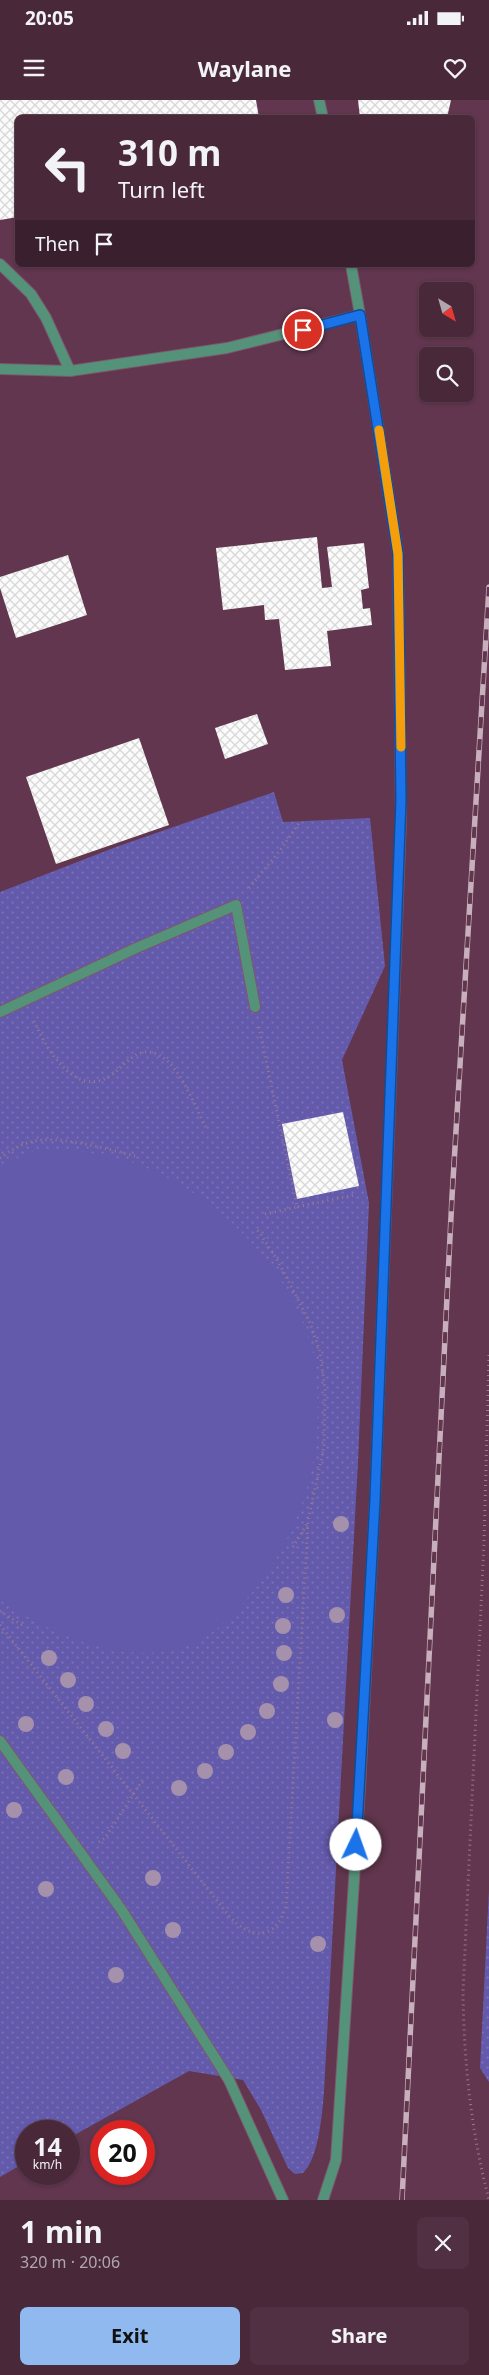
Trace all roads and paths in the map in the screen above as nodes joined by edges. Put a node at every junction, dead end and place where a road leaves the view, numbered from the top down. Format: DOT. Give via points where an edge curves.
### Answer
graph roads {
  1 [pos="320,100"];
  2 [pos="322,115"];
  3 [pos="0,264"];
  4 [pos="351,267"];
  5 [pos="360,315"];
  6 [pos="0,369"];
  7 [pos="70,372"];
  8 [pos="300,821"];
  9 [pos="236,905"];
  10 [pos="24,1000"];
  11 [pos="255,1007"];
  12 [pos="0,1012"];
  13 [pos="206,1128"];
  14 [pos="135,1156"];
  15 [pos="0,1158"];
  16 [pos="354,1195"];
  17 [pos="297,1207"];
  18 [pos="265,1214"];
  19 [pos="257,1229"];
  20 [pos="489,1355"];
  21 [pos="308,1521"];
  22 [pos="293,1546"];
  23 [pos="0,1611"];
  24 [pos="0,1625"];
  25 [pos="22,1625"];
  26 [pos="0,1741"];
  27 [pos="144,1778"];
  28 [pos="133,1795"];
  29 [pos="82,1855"];
  30 [pos="283,2200"];
  31 [pos="323,2200"];
  32 [pos="489,2200"];
  1 -- 2 [label="lane"];
  3 -- 7 [label="lane" via="31,294 46,318"];
  4 -- 5 [label="lane"];
  5 -- 7 [label="lane" via="227,348"];
  5 -- 31 [label="lane" via="398,554 401,818 375,1500 360,1787 336,2160"];
  6 -- 7 [label="lane"];
  8 -- 9 [label="path"];
  9 -- 10 [label="lane"];
  9 -- 11 [label="lane"];
  10 -- 12 [label="lane"];
  10 -- 13 [label="path" via="51,1053 66,1071 95,1081 111,1075 134,1055 159,1055 178,1075"];
  11 -- 17 [label="path"];
  14 -- 15 [label="path" via="79,1143 42,1141 28,1142"];
  16 -- 17 [label="path"];
  17 -- 18 [label="path"];
  19 -- 21 [label="path" via="300,1300 320,1352 325,1389 324,1447"];
  20 -- 32 [label="path" via="484,1542 463,1992 470,2110"];
  21 -- 22 [label="path"];
  21 -- 28 [label="path" via="286,1906 278,1923 264,1933 256,1934 239,1928"];
  23 -- 25 [label="path"];
  24 -- 28 [label="path"];
  26 -- 29 [label="lane"];
  27 -- 28 [label="path"];
  28 -- 29 [label="path" via="105,1838"];
  29 -- 30 [label="lane" via="229,2080"];
}
